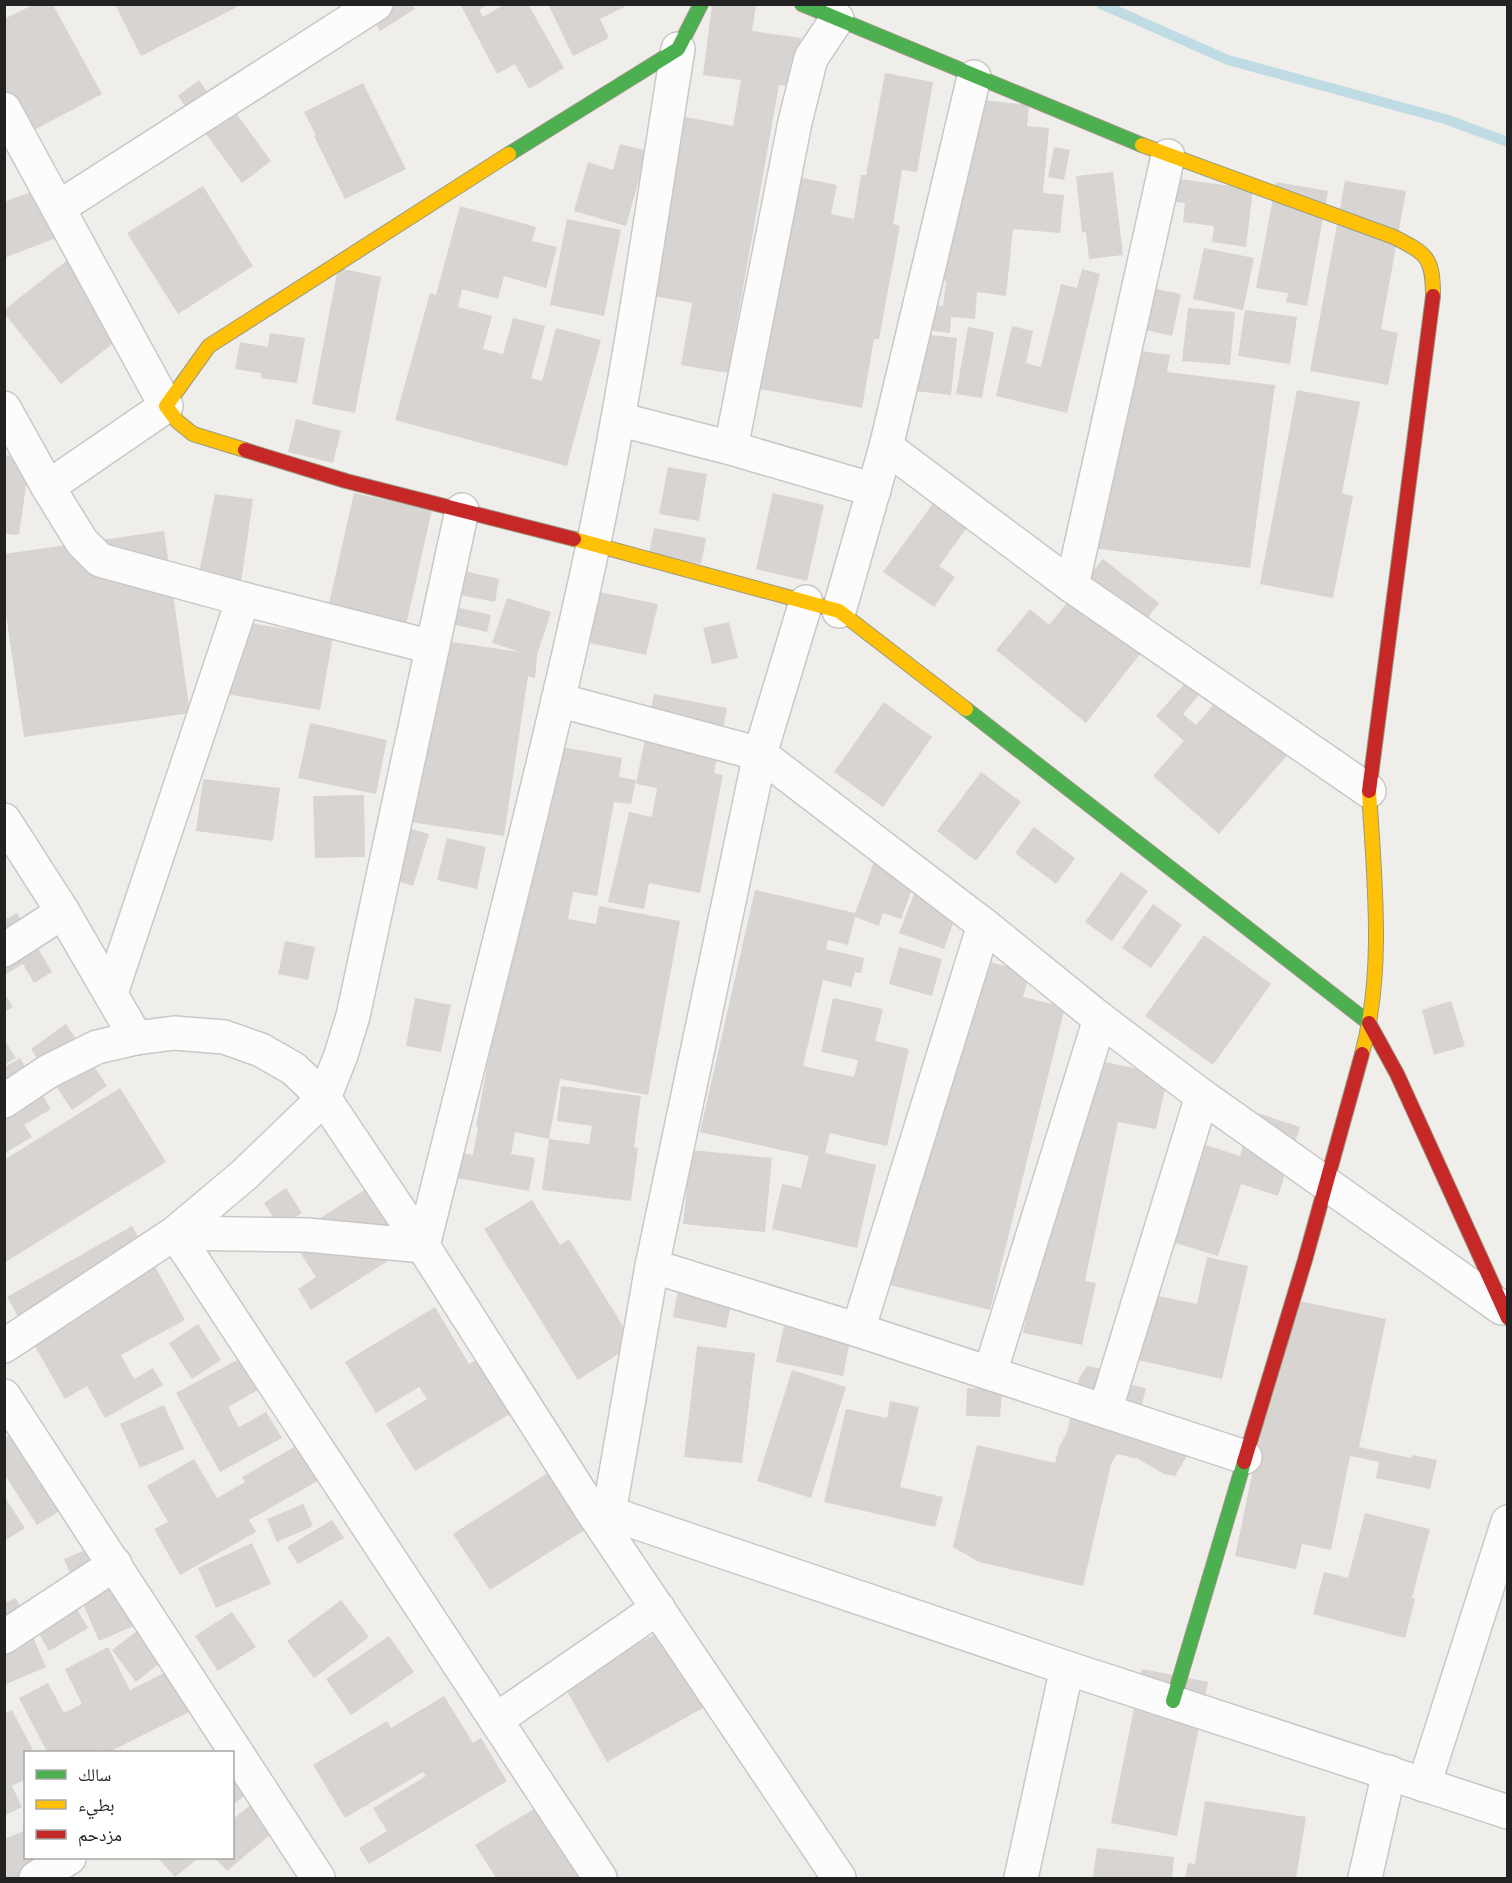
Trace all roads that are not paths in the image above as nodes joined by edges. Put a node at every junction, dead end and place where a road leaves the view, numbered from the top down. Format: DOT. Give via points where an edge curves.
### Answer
graph roads {
  1 [pos="376,4"];
  2 [pos="701,4"];
  3 [pos="802,4"];
  4 [pos="837,19"];
  5 [pos="678,49"];
  6 [pos="974,77"];
  7 [pos="4,109"];
  8 [pos="1168,156"];
  9 [pos="58,208"];
  10 [pos="166,405"];
  11 [pos="4,408"];
  12 [pos="618,419"];
  13 [pos="886,447"];
  14 [pos="730,448"];
  15 [pos="48,487"];
  16 [pos="874,490"];
  17 [pos="462,510"];
  18 [pos="593,544"];
  19 [pos="1072,586"];
  20 [pos="243,599"];
  21 [pos="806,602"];
  22 [pos="839,611"];
  23 [pos="432,647"];
  24 [pos="558,700"];
  25 [pos="760,754"];
  26 [pos="1369,791"];
  27 [pos="4,820"];
  28 [pos="63,912"];
  29 [pos="984,925"];
  30 [pos="4,950"];
  31 [pos="111,993"];
  32 [pos="1100,1019"];
  33 [pos="1371,1024"];
  34 [pos="136,1038"];
  35 [pos="1202,1096"];
  36 [pos="324,1098"];
  37 [pos="4,1101"];
  38 [pos="1326,1182"];
  39 [pos="175,1233"];
  40 [pos="423,1246"];
  41 [pos="652,1266"];
  42 [pos="1505,1313"];
  43 [pos="858,1330"];
  44 [pos="4,1346"];
  45 [pos="990,1373"];
  46 [pos="4,1396"];
  47 [pos="1105,1411"];
  48 [pos="1245,1457"];
  49 [pos="600,1510"];
  50 [pos="1508,1522"];
  51 [pos="116,1564"];
  52 [pos="658,1608"];
  53 [pos="4,1637"];
  54 [pos="1067,1668"];
  55 [pos="1173,1701"];
  56 [pos="496,1720"];
  57 [pos="232,1751"];
  58 [pos="234,1753"];
  59 [pos="1389,1772"];
  60 [pos="1424,1785"];
  61 [pos="1508,1812"];
  62 [pos="318,1878"];
  63 [pos="600,1878"];
  64 [pos="839,1878"];
  65 [pos="1021,1878"];
  66 [pos="1365,1878"];
  1 -- 9 [label="street"];
  2 -- 5 [label="street"];
  3 -- 4 [label="street"];
  4 -- 6 [label="street"];
  4 -- 14 [label="street" via="811,58 795,122"];
  5 -- 10 [label="street" via="209,346"];
  5 -- 12 [label="street"];
  6 -- 8 [label="street"];
  6 -- 13 [label="street"];
  7 -- 9 [label="street"];
  8 -- 19 [label="street"];
  8 -- 26 [label="street" via="1394,237 1424,253 1431,263 1427,345"];
  9 -- 10 [label="street"];
  10 -- 15 [label="street"];
  10 -- 17 [label="street" via="193,434 346,481"];
  11 -- 15 [label="street"];
  12 -- 14 [label="street"];
  12 -- 18 [label="street"];
  13 -- 16 [label="street"];
  13 -- 19 [label="street"];
  14 -- 16 [label="street"];
  15 -- 20 [label="street" via="82,542 100,560"];
  16 -- 22 [label="street"];
  17 -- 18 [label="street"];
  17 -- 23 [label="street"];
  18 -- 21 [label="street"];
  18 -- 24 [label="street"];
  19 -- 26 [label="street"];
  20 -- 23 [label="street"];
  20 -- 31 [label="street"];
  21 -- 22 [label="street"];
  21 -- 25 [label="street"];
  22 -- 33 [label="street"];
  23 -- 36 [label="street" via="353,1016"];
  24 -- 25 [label="street"];
  24 -- 40 [label="street"];
  25 -- 29 [label="street"];
  25 -- 41 [label="street"];
  26 -- 33 [label="street" via="1375,970"];
  27 -- 28 [label="street"];
  28 -- 30 [label="street"];
  28 -- 31 [label="street"];
  29 -- 32 [label="street"];
  29 -- 43 [label="street"];
  31 -- 34 [label="street"];
  32 -- 35 [label="street"];
  32 -- 45 [label="street"];
  33 -- 38 [label="street"];
  33 -- 42 [label="street"];
  34 -- 36 [label="street" via="174,1033 224,1037 261,1050 294,1069"];
  34 -- 37 [label="street" via="76,1056"];
  35 -- 38 [label="street"];
  35 -- 47 [label="street"];
  36 -- 39 [label="street" via="244,1175"];
  36 -- 40 [label="street"];
  38 -- 42 [label="street"];
  38 -- 48 [label="street"];
  39 -- 40 [label="street" via="307,1235"];
  39 -- 44 [label="street"];
  39 -- 56 [label="street"];
  40 -- 49 [label="street"];
  41 -- 43 [label="street"];
  41 -- 49 [label="street"];
  43 -- 45 [label="street"];
  45 -- 47 [label="street"];
  46 -- 51 [label="street"];
  47 -- 48 [label="street"];
  48 -- 55 [label="street"];
  49 -- 52 [label="street"];
  49 -- 54 [label="street"];
  50 -- 60 [label="street"];
  51 -- 53 [label="street"];
  51 -- 57 [label="street"];
  52 -- 56 [label="street"];
  52 -- 64 [label="street"];
  54 -- 55 [label="street"];
  54 -- 65 [label="street"];
  55 -- 59 [label="street"];
  56 -- 63 [label="street"];
  58 -- 62 [label="street"];
  59 -- 60 [label="street"];
  59 -- 66 [label="street"];
  60 -- 61 [label="street"];
}
